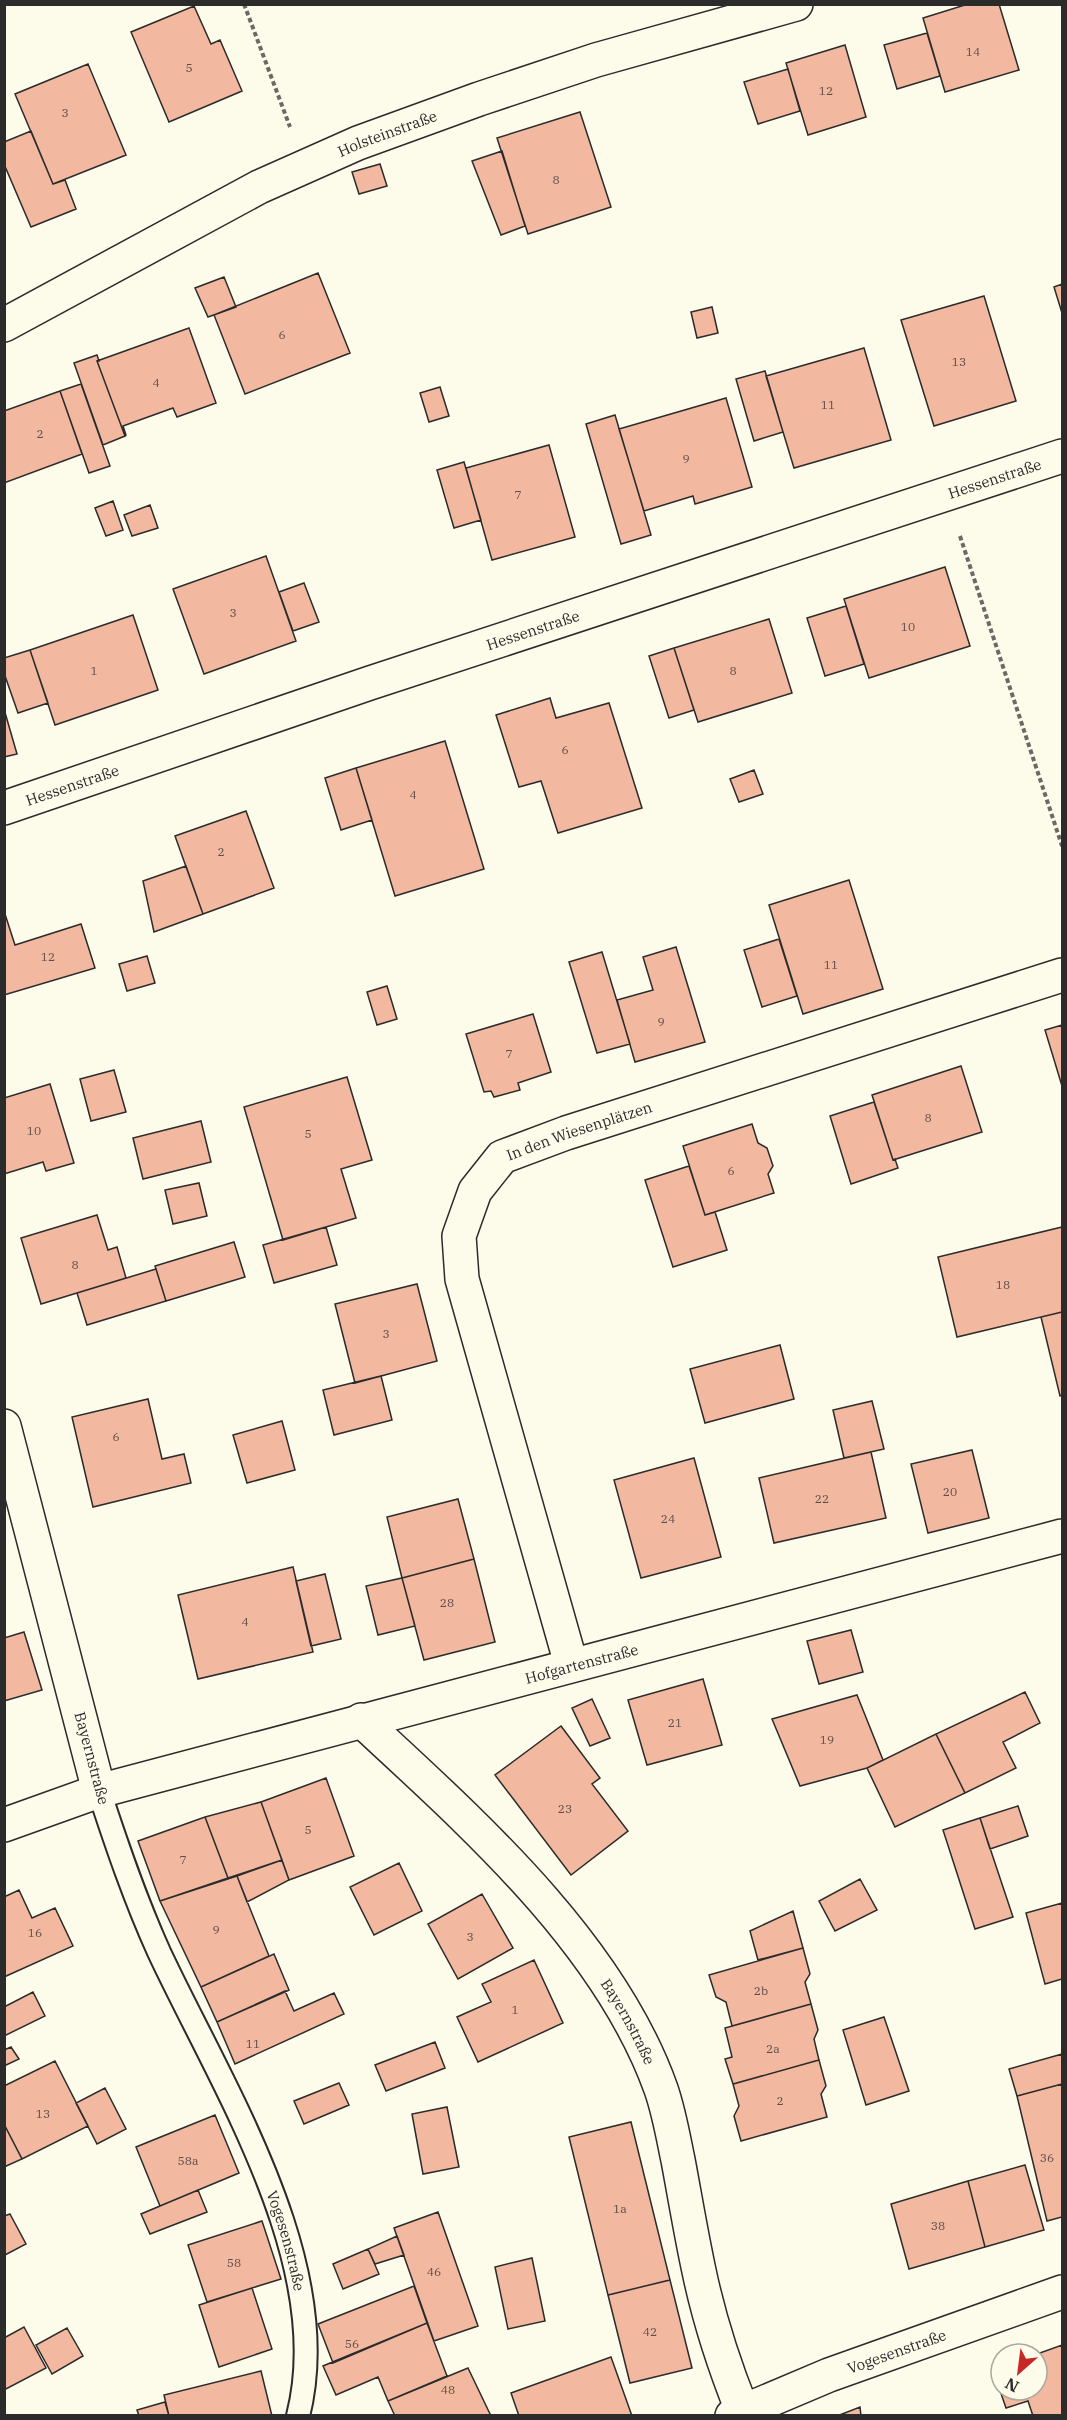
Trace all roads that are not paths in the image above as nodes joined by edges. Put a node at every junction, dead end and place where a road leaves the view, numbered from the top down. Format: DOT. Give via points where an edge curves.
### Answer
graph roads {
  1 [pos="796,4"];
  2 [pos="4,326"];
  3 [pos="1062,456"];
  4 [pos="4,808"];
  5 [pos="1062,975"];
  6 [pos="4,1426"];
  7 [pos="1062,1536"];
  8 [pos="571,1665"];
  9 [pos="361,1720"];
  10 [pos="99,1791"];
  11 [pos="4,1825"];
  12 [pos="221,2075"];
  13 [pos="1062,2292"];
  14 [pos="737,2413"];
  15 [pos="298,2415"];
  1 -- 2 [label="street, Holsteinstraße" via="596,60 358,143 259,187"];
  3 -- 4 [label="street, Hessenstraße" via="370,683"];
  5 -- 8 [label="street, In den Wiesenplätzen" via="566,1133 502,1158 476,1191 459,1236 462,1279"];
  6 -- 10 [label="street, Bayernstraße"];
  7 -- 8 [label="street, Hofgartenstraße"];
  8 -- 9 [label="street, Hofgartenstraße"];
  9 -- 10 [label="street, Hofgartenstraße"];
  9 -- 14 [label="street, Bayernstraße" via="517,1870 593,1962 626,2011 662,2091 700,2274"];
  10 -- 11 [label="street, Hofgartenstraße"];
  10 -- 12 [label="lane, Bayernstraße" via="129,1883"];
  12 -- 15 [label="lane, Vogesenstraße" via="277,2205 298,2278 306,2350"];
  13 -- 14 [label="street, Vogesenstraße" via="829,2375"];
}
